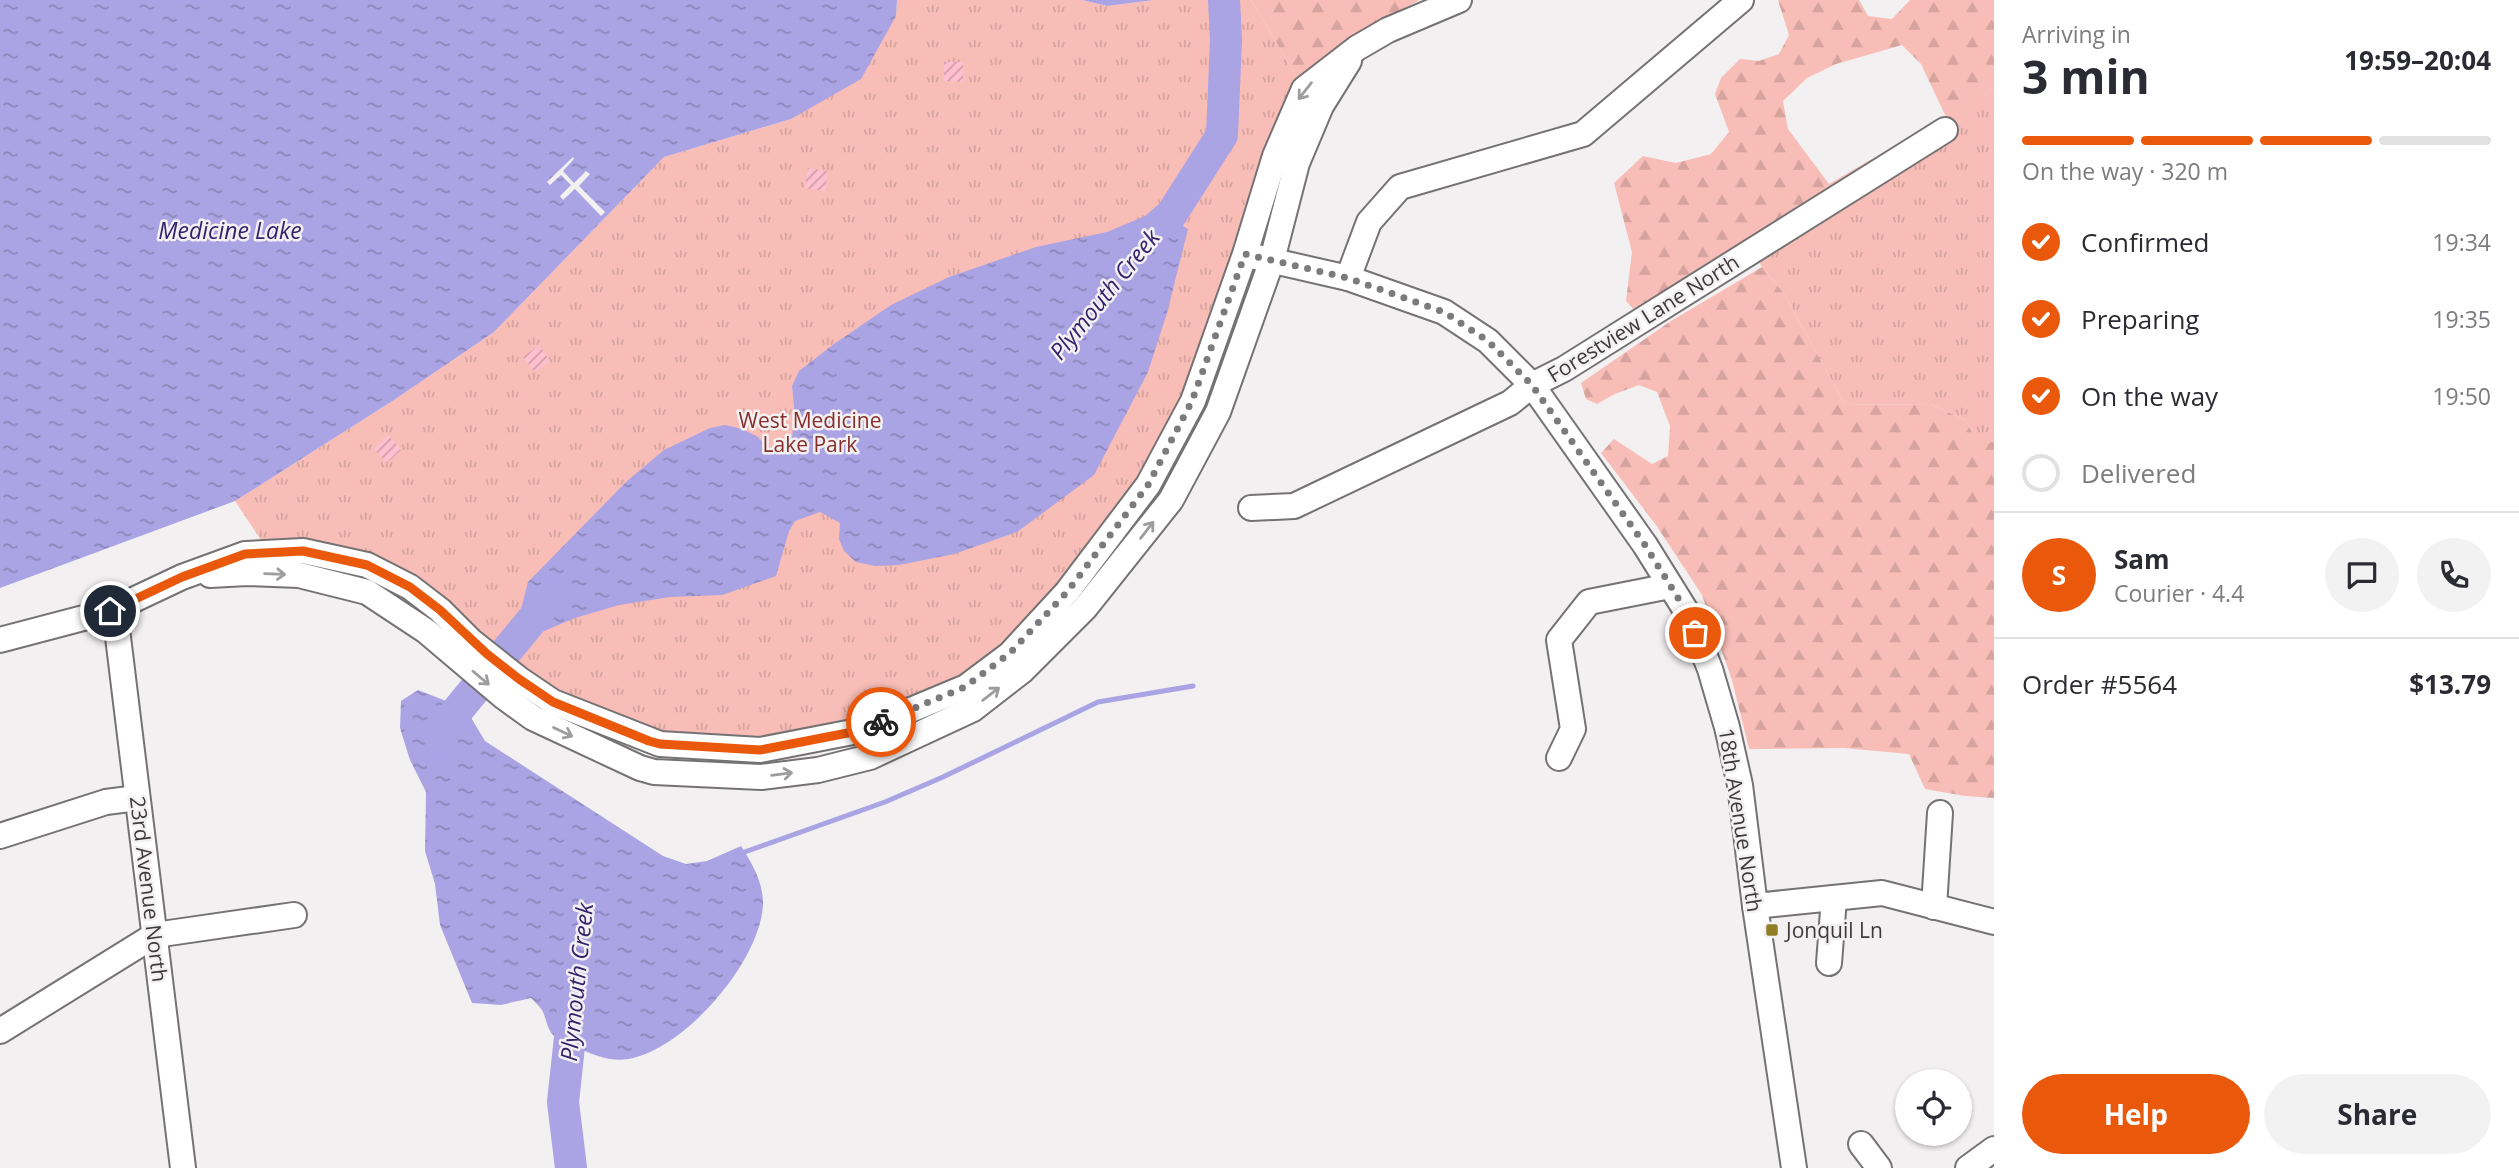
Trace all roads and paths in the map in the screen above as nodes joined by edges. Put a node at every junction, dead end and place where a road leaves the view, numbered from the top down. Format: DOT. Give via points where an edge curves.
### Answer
graph roads {
  1 [pos="1459,0"];
  2 [pos="1741,0"];
  3 [pos="1357,48"];
  4 [pos="1945,130"];
  5 [pos="1245,254"];
  6 [pos="1272,260"];
  7 [pos="1348,278"];
  8 [pos="1532,385"];
  9 [pos="1251,508"];
  10 [pos="1670,586"];
  11 [pos="110,611"];
  12 [pos="0,640"];
  13 [pos="511,688"];
  14 [pos="1559,758"];
  15 [pos="137,798"];
  16 [pos="1940,813"];
  17 [pos="0,836"];
  18 [pos="1834,898"];
  19 [pos="1755,906"];
  20 [pos="1934,906"];
  21 [pos="294,915"];
  22 [pos="1994,922"];
  23 [pos="155,935"];
  24 [pos="1829,962"];
  25 [pos="0,1031"];
  26 [pos="1861,1144"];
  27 [pos="1994,1149"];
  28 [pos="183,1168"];
  29 [pos="1794,1168"];
  30 [pos="1879,1168"];
  31 [pos="1968,1168"];
  1 -- 3 [label="street"];
  2 -- 7 [label="street" via="1583,134 1400,187 1369,222"];
  3 -- 5 [label="street, one-way" via="1304,89 1275,156"];
  3 -- 6 [label="street" via="1325,99 1297,163"];
  4 -- 8 [label="street, Forestview Lane North"];
  5 -- 6 [label="street, 18th Avenue North"];
  5 -- 13 [label="street" via="1192,401 1148,485 1067,592 1010,653 965,687 863,730 760,750 660,744"];
  6 -- 7 [label="street, 18th Avenue North"];
  13 -- 6 [label="street, one-way" via="533,718 640,768 761,777 870,757 973,709 1022,671 1085,608 1171,500 1218,412"];
  7 -- 8 [label="street, 18th Avenue North" via="1444,312 1488,341"];
  8 -- 9 [label="street, Forestview Lane North" via="1510,403 1294,506"];
  8 -- 10 [label="street, 18th Avenue North"];
  10 -- 14 [label="street" via="1589,602 1559,640 1573,729"];
  10 -- 19 [label="street, 18th Avenue North" via="1688,614 1727,727 1740,785"];
  11 -- 12 [label="street"];
  11 -- 13 [label="street" via="245,554 303,551 367,565 410,587 440,610 465,650"];
  11 -- 15 [label="street, 23rd Avenue North" via="118,637"];
  15 -- 17 [label="street" via="106,802"];
  15 -- 23 [label="street, 23rd Avenue North"];
  16 -- 20 [label="street"];
  18 -- 19 [label="street"];
  18 -- 20 [label="street" via="1882,893"];
  18 -- 24 [label="street"];
  19 -- 29 [label="street, 18th Avenue North"];
  20 -- 22 [label="street"];
  21 -- 23 [label="street"];
  23 -- 25 [label="street"];
  23 -- 28 [label="street, 23rd Avenue North"];
  26 -- 30 [label="street"];
  27 -- 31 [label="street"];
}
